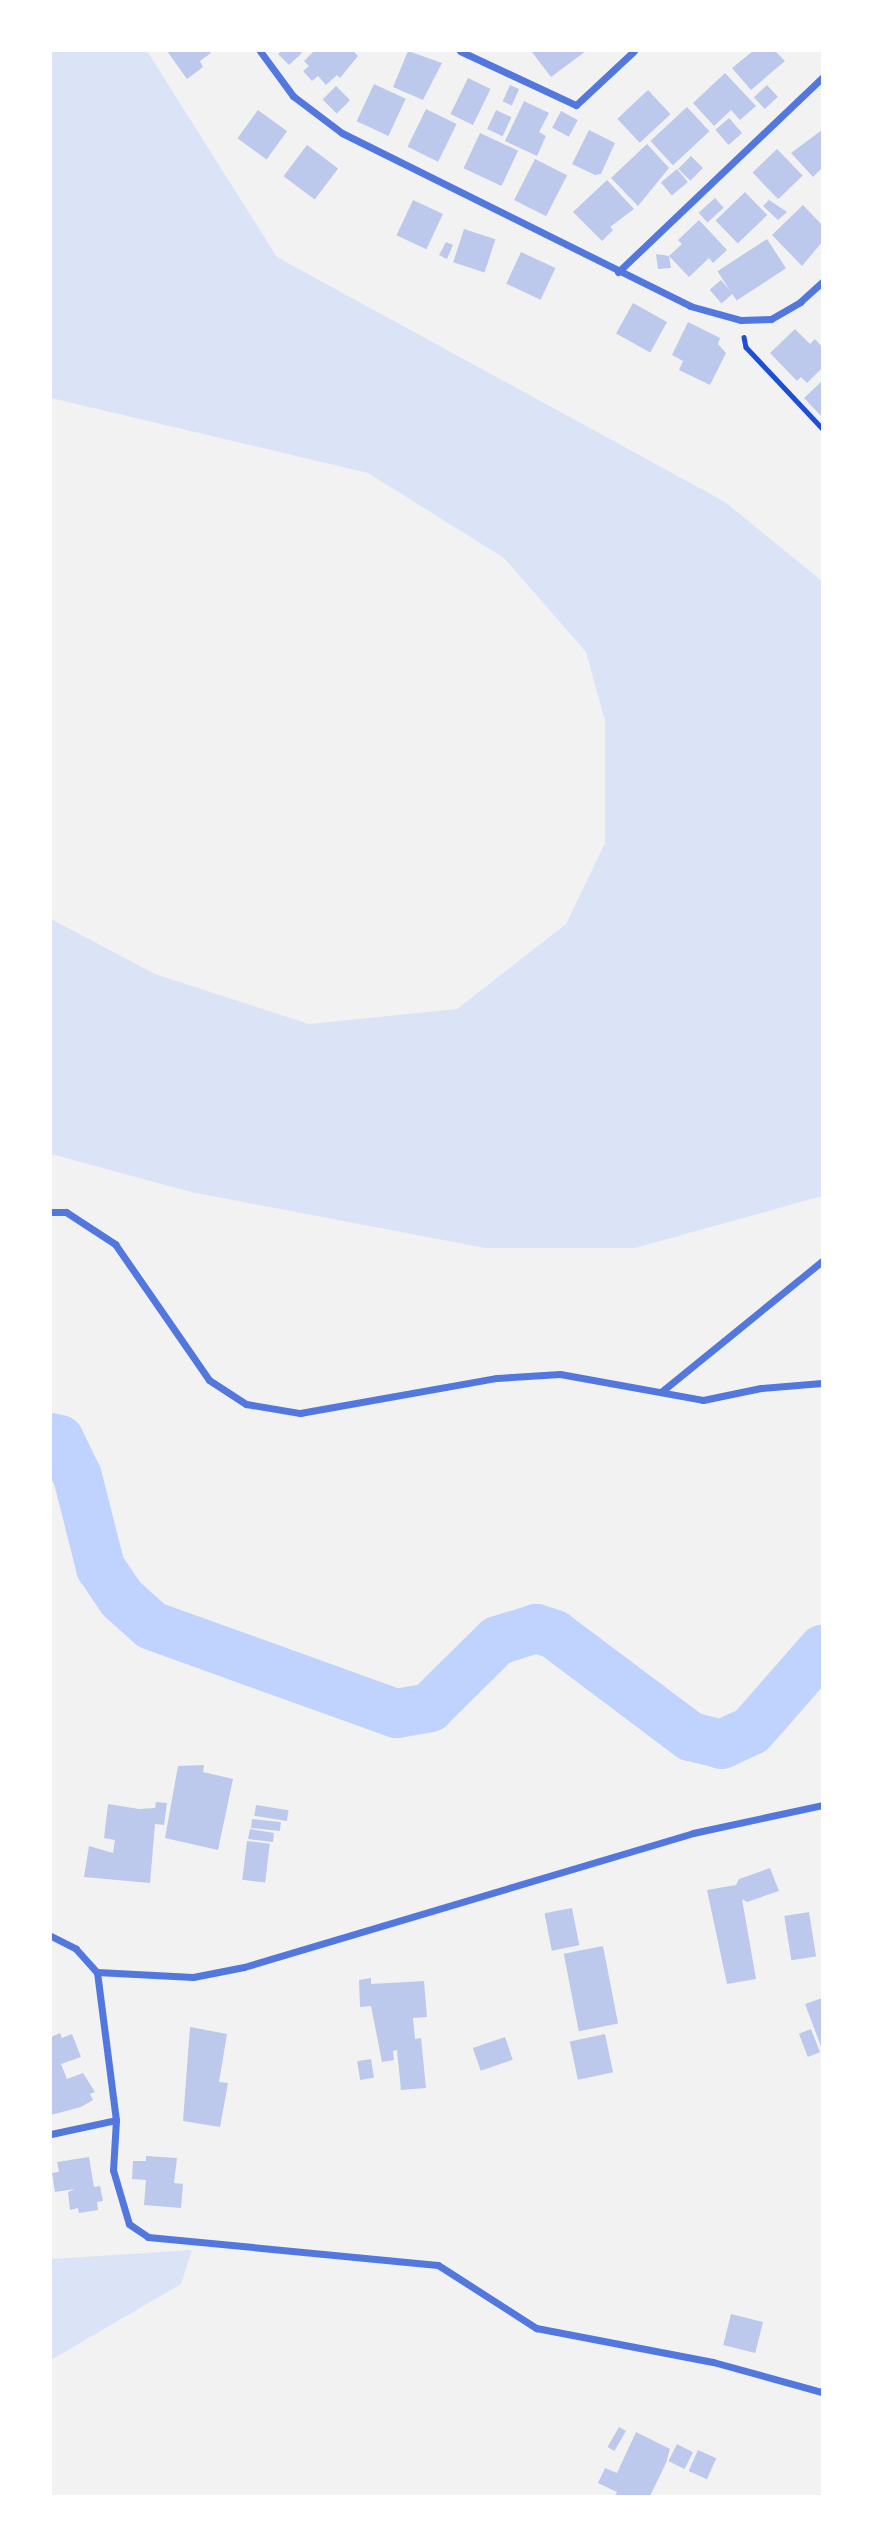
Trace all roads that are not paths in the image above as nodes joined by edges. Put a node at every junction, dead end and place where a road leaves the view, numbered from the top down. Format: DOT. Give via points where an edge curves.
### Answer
graph roads {
  1 [pos="260,51"];
  2 [pos="460,51"];
  3 [pos="634,51"];
  4 [pos="822,78"];
  5 [pos="618,272"];
  6 [pos="822,282"];
  7 [pos="51,1212"];
  8 [pos="822,1261"];
  9 [pos="822,1383"];
  10 [pos="661,1392"];
  11 [pos="822,1805"];
  12 [pos="51,1936"];
  13 [pos="97,1972"];
  14 [pos="116,2120"];
  15 [pos="51,2134"];
  16 [pos="822,2392"];
  1 -- 5 [label="street" via="293,96 342,133"];
  2 -- 3 [label="street" via="576,104"];
  4 -- 5 [label="street"];
  5 -- 6 [label="street" via="690,306 741,320 771,319"];
  7 -- 10 [label="street" via="66,1212 115,1244 209,1380 246,1404 300,1413 497,1378 560,1374"];
  8 -- 10 [label="street"];
  9 -- 10 [label="street" via="761,1388 703,1400"];
  11 -- 13 [label="street" via="693,1833 244,1967 193,1977"];
  12 -- 13 [label="street" via="76,1950"];
  13 -- 14 [label="street"];
  14 -- 15 [label="street"];
  14 -- 16 [label="street" via="113,2170 129,2224 148,2237 438,2264 536,2328 713,2361"];
}
